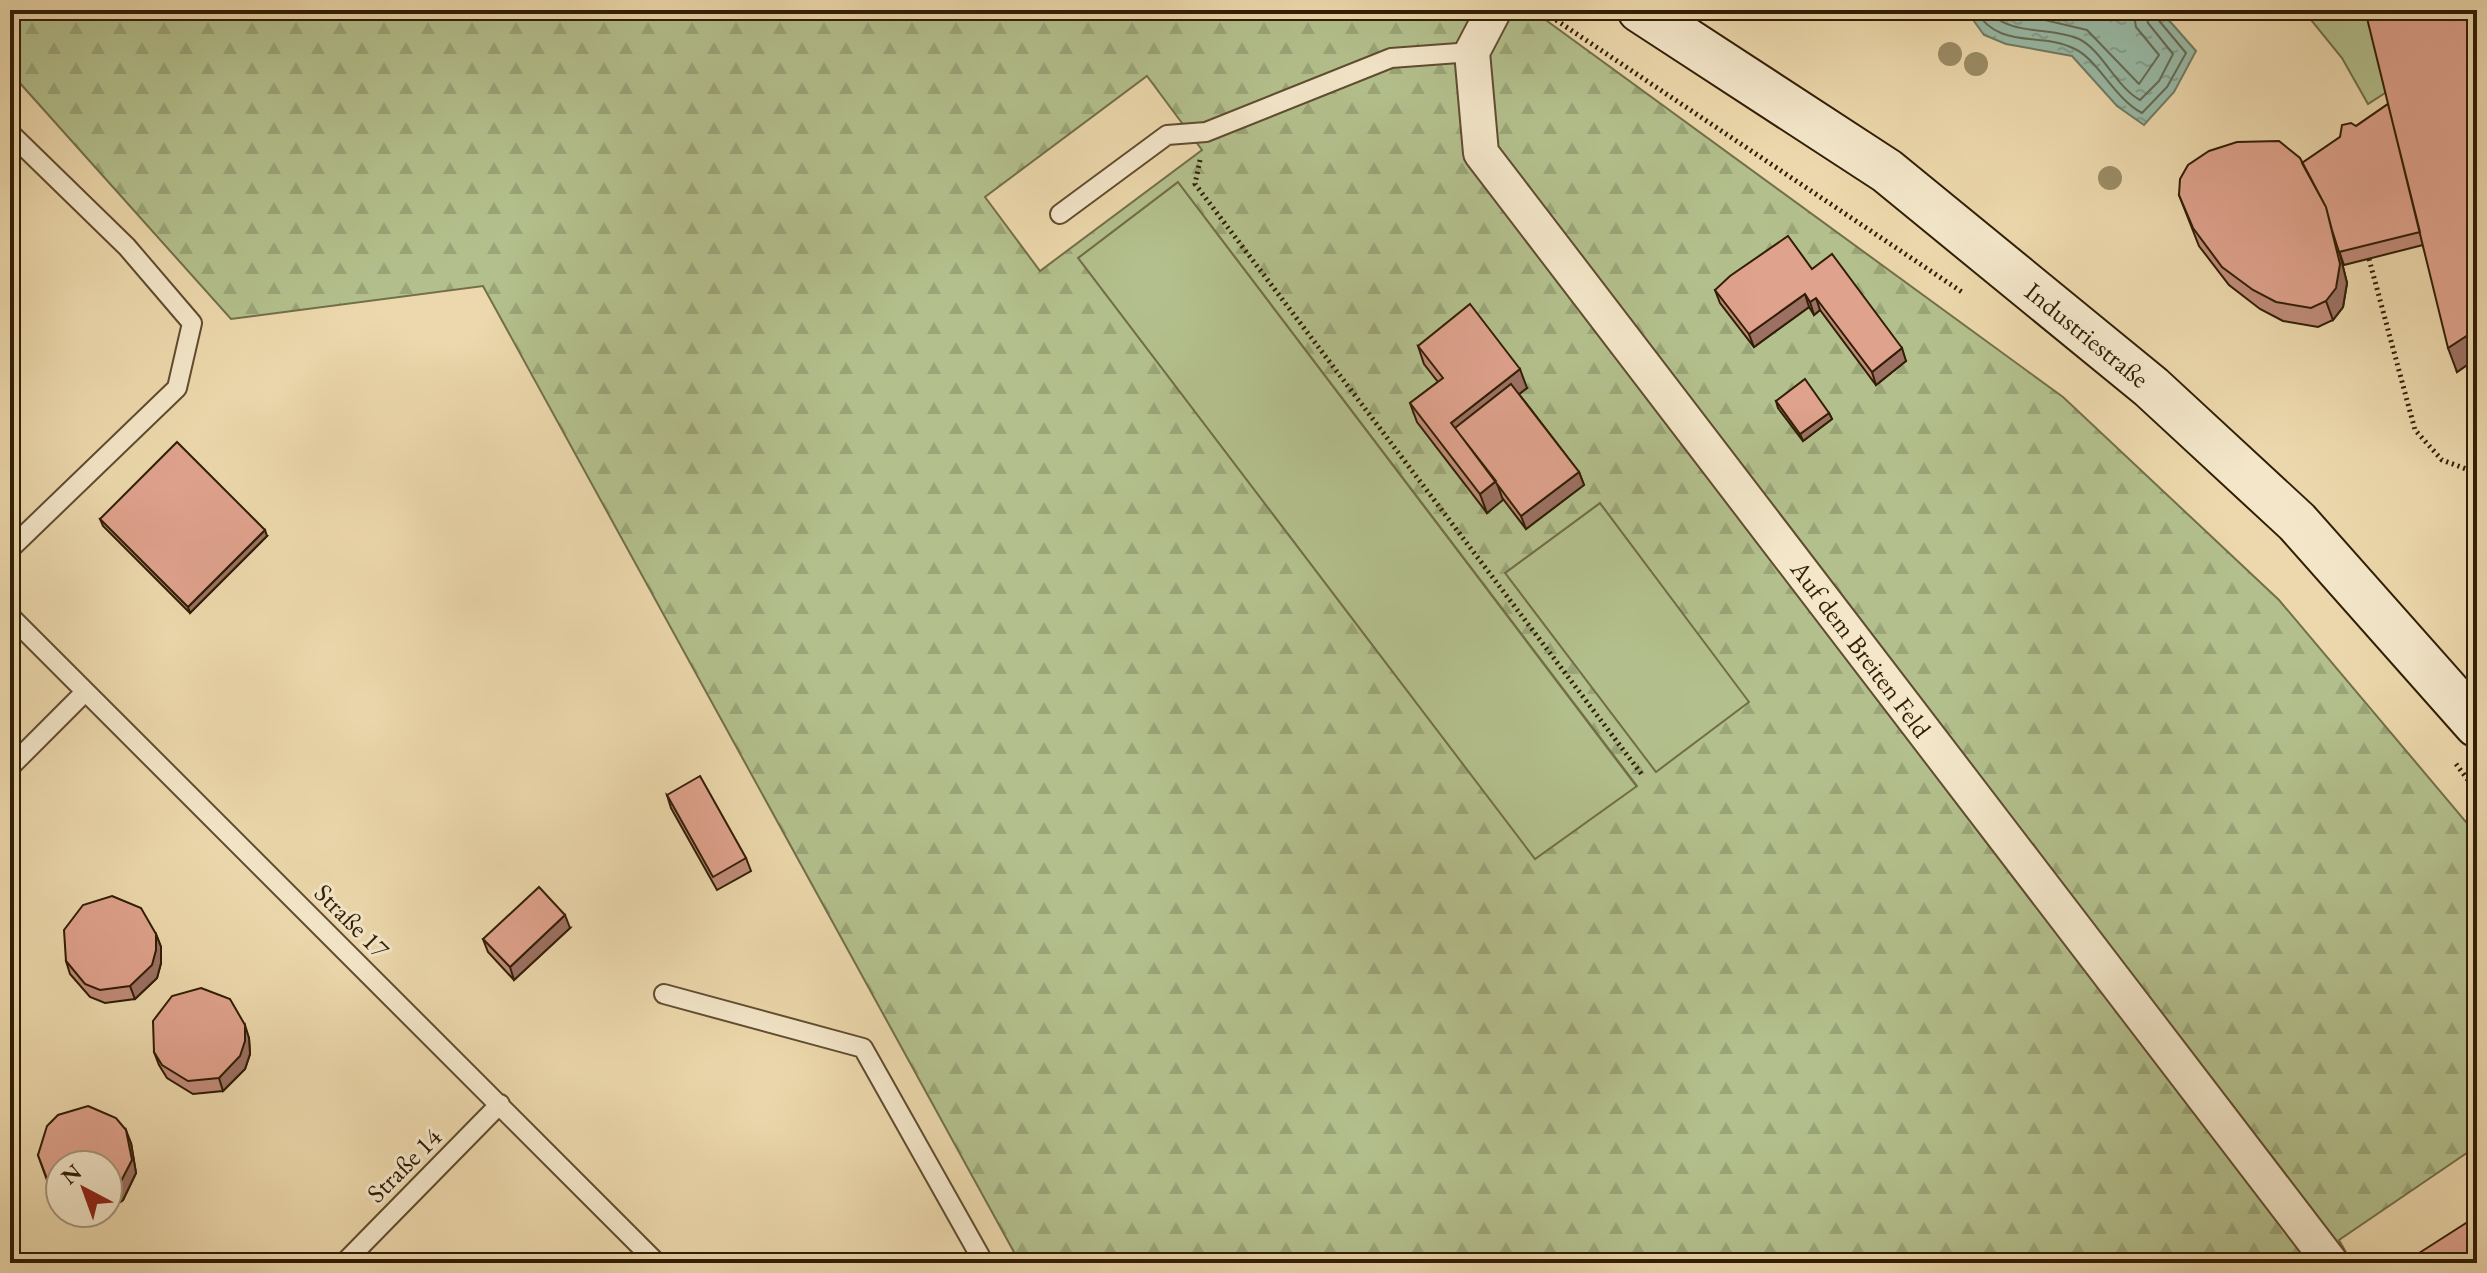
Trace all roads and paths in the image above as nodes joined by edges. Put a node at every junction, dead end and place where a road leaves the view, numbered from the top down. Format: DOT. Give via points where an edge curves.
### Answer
graph roads {
  1 [pos="1494,10"];
  2 [pos="1541,10"];
  3 [pos="1640,10"];
  4 [pos="1472,52"];
  5 [pos="1206,132"];
  6 [pos="10,133"];
  7 [pos="1060,214"];
  8 [pos="2369,259"];
  9 [pos="1967,296"];
  10 [pos="2477,473"];
  11 [pos="10,549"];
  12 [pos="10,616"];
  13 [pos="85,692"];
  14 [pos="2464,742"];
  15 [pos="10,767"];
  16 [pos="1643,776"];
  17 [pos="2477,792"];
  18 [pos="664,994"];
  19 [pos="500,1104"];
  20 [pos="344,1263"];
  21 [pos="657,1263"];
  22 [pos="984,1263"];
  23 [pos="2331,1263"];
  1 -- 4 [label="street"];
  2 -- 9 [label="path"];
  3 -- 14 [label="main road, Industriestraße" via="1887,171 2151,387 2297,522"];
  4 -- 5 [label="lane" via="1391,58"];
  4 -- 23 [label="street, Auf dem Breiten Feld" via="1481,153"];
  5 -- 7 [label="lane" via="1167,135"];
  5 -- 16 [label="path" via="1195,184"];
  6 -- 11 [label="lane" via="127,247 192,323 177,388"];
  8 -- 10 [label="path" via="2415,430 2442,460"];
  12 -- 13 [label="lane, Straße 17"];
  13 -- 15 [label="lane"];
  13 -- 19 [label="lane, Straße 17"];
  14 -- 17 [label="path"];
  18 -- 22 [label="lane" via="863,1048"];
  19 -- 20 [label="lane, Straße 14"];
  19 -- 21 [label="lane, Straße 17"];
}
